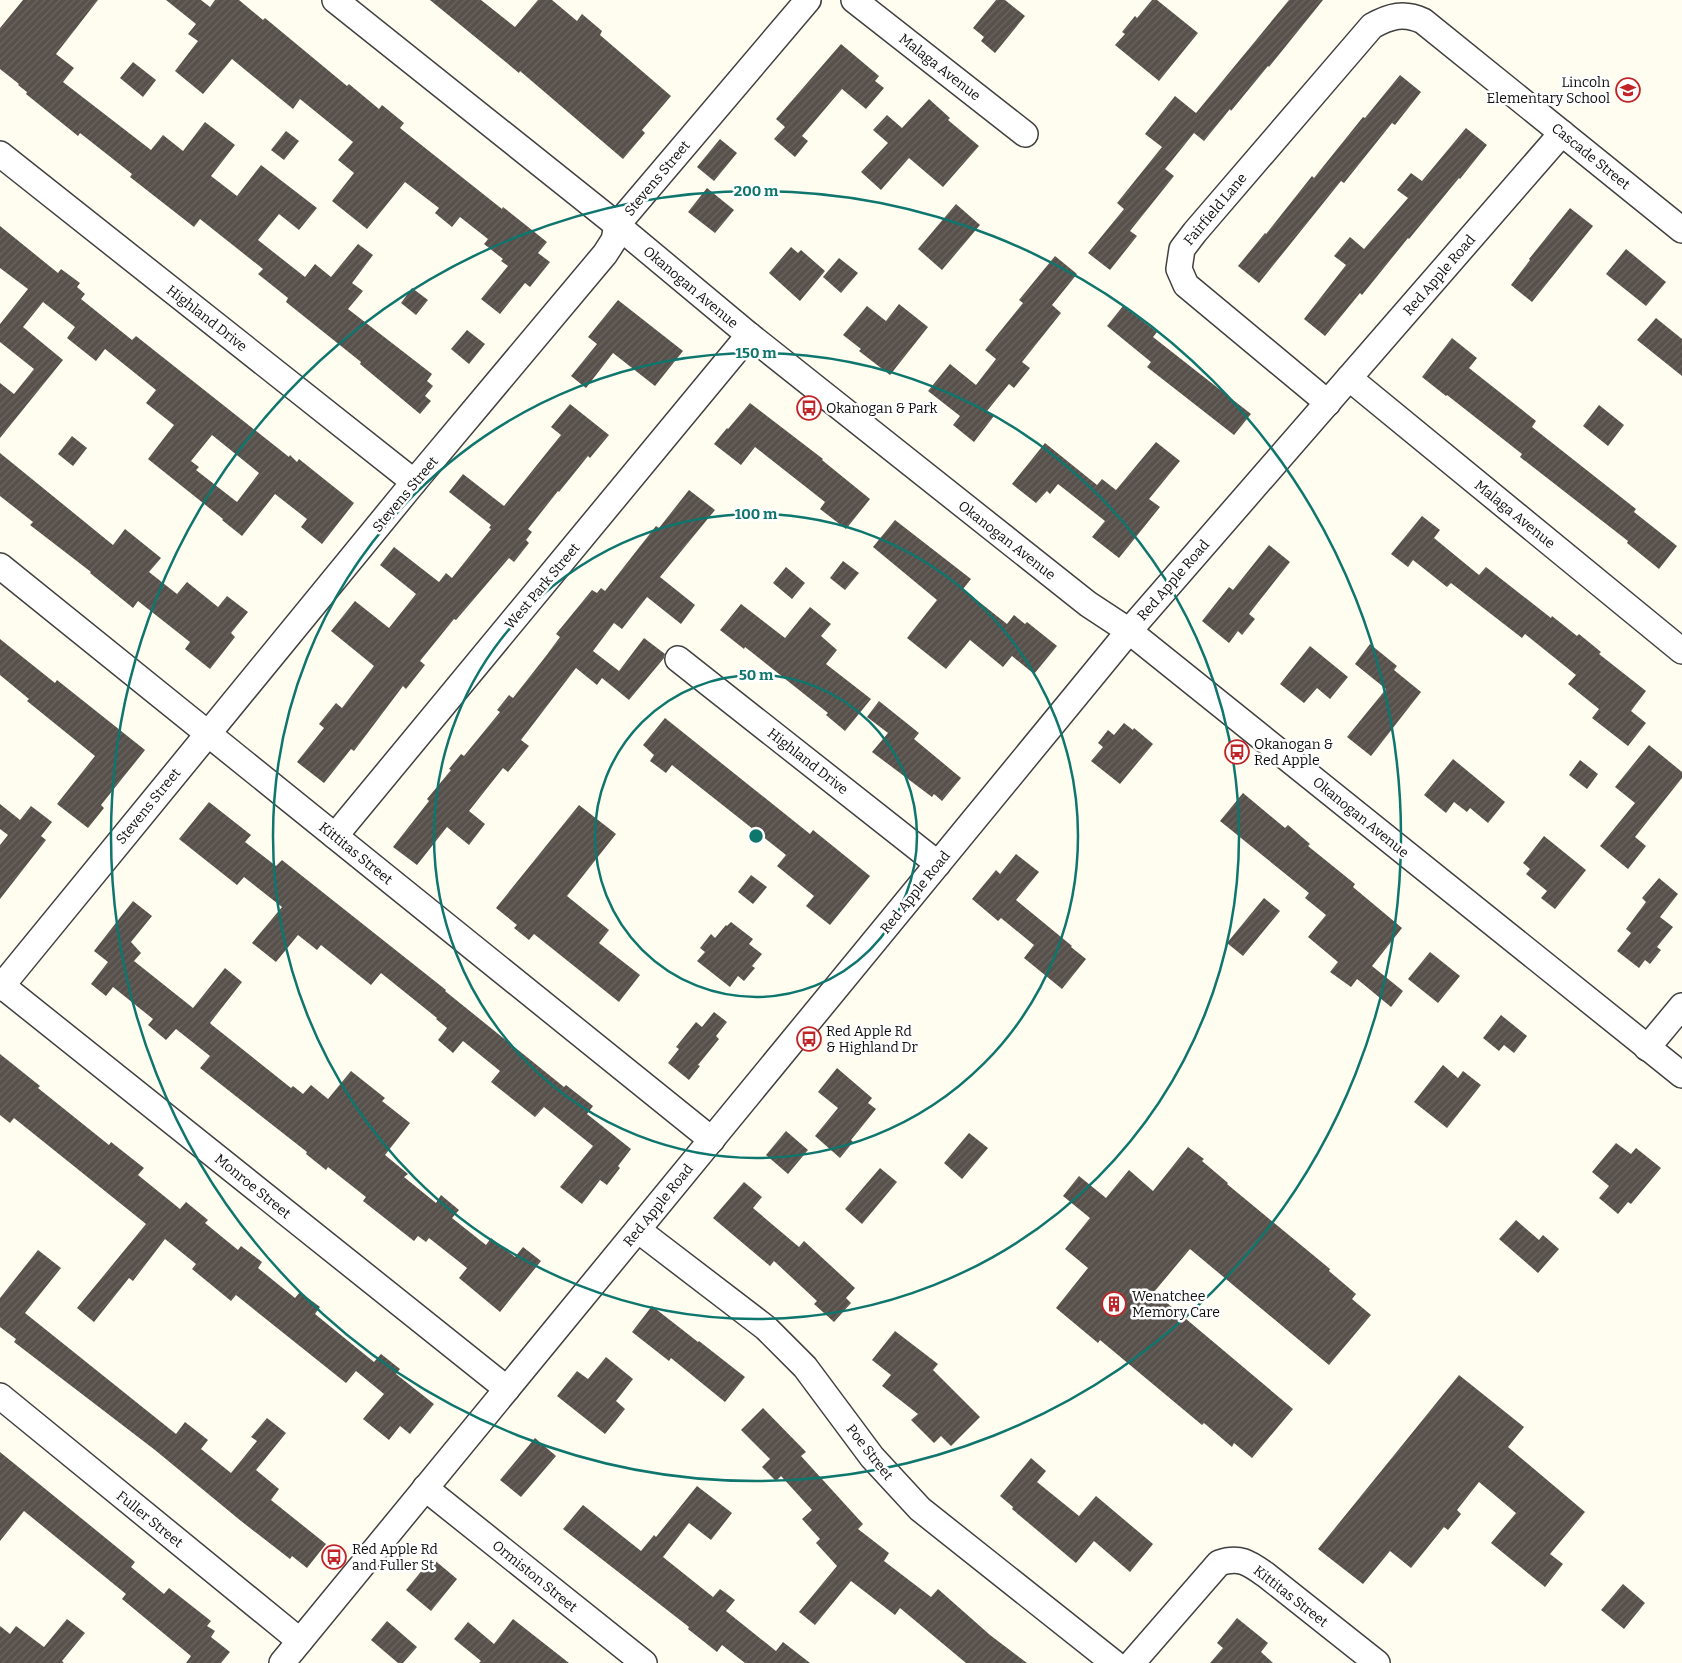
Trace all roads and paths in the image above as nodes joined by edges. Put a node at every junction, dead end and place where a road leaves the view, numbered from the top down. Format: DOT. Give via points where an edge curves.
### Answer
graph roads {
  1 [pos="335,0"];
  2 [pos="808,0"];
  3 [pos="854,0"];
  4 [pos="1402,16"];
  5 [pos="1562,133"];
  6 [pos="1025,134"];
  7 [pos="0,154"];
  8 [pos="617,225"];
  9 [pos="1682,230"];
  10 [pos="749,336"];
  11 [pos="1349,378"];
  12 [pos="1328,403"];
  13 [pos="414,482"];
  14 [pos="0,566"];
  15 [pos="1129,631"];
  16 [pos="1682,650"];
  17 [pos="678,659"];
  18 [pos="208,733"];
  19 [pos="336,836"];
  20 [pos="938,864"];
  21 [pos="1,986"];
  22 [pos="1682,1006"];
  23 [pos="1646,1048"];
  24 [pos="1682,1075"];
  25 [pos="712,1140"];
  26 [pos="638,1230"];
  27 [pos="507,1389"];
  28 [pos="0,1396"];
  29 [pos="425,1488"];
  30 [pos="300,1642"];
  31 [pos="282,1663"];
  32 [pos="644,1663"];
  33 [pos="1114,1663"];
  34 [pos="1132,1663"];
  35 [pos="1377,1663"];
  1 -- 8 [label="street, Okanogan Avenue"];
  2 -- 8 [label="street, Stevens Street"];
  3 -- 6 [label="street, Malaga Avenue"];
  4 -- 5 [label="street, Cascade Street" via="1413,16 1424,22"];
  4 -- 12 [label="street, Fairfield Lane" via="1388,17 1372,26 1182,249 1179,269 1186,285"];
  5 -- 9 [label="street, Cascade Street"];
  5 -- 11 [label="street, Red Apple Road"];
  7 -- 13 [label="street, Highland Drive"];
  8 -- 10 [label="street, Okanogan Avenue"];
  8 -- 13 [label="street, Stevens Street" via="614,240 605,254"];
  10 -- 15 [label="street, Okanogan Avenue" via="1088,604"];
  10 -- 19 [label="street, West Park Street"];
  11 -- 12 [label="street, Red Apple Road"];
  11 -- 16 [label="street, Malaga Avenue"];
  12 -- 15 [label="street, Red Apple Road"];
  13 -- 18 [label="street, Stevens Street"];
  14 -- 18 [label="street, Kittitas Street"];
  15 -- 20 [label="street, Red Apple Road"];
  15 -- 23 [label="street, Okanogan Avenue"];
  17 -- 20 [label="street, Highland Drive"];
  18 -- 19 [label="street, Kittitas Street"];
  18 -- 21 [label="street, Stevens Street"];
  19 -- 25 [label="street, Kittitas Street"];
  20 -- 25 [label="street, Red Apple Road"];
  21 -- 27 [label="street, Monroe Street"];
  22 -- 23 [label="street"];
  23 -- 24 [label="street, Okanogan Avenue"];
  25 -- 26 [label="street, Red Apple Road"];
  26 -- 27 [label="street, Red Apple Road"];
  26 -- 33 [label="street, Poe Street" via="766,1328 805,1367 872,1457 920,1509"];
  27 -- 29 [label="street, Red Apple Road"];
  28 -- 30 [label="street, Fuller Street"];
  29 -- 30 [label="street, Red Apple Road"];
  29 -- 32 [label="street, Ormiston Street"];
  30 -- 31 [label="street, Red Apple Road"];
  34 -- 35 [label="street, Kittitas Street" via="1219,1563 1230,1560 1251,1564"];
}
